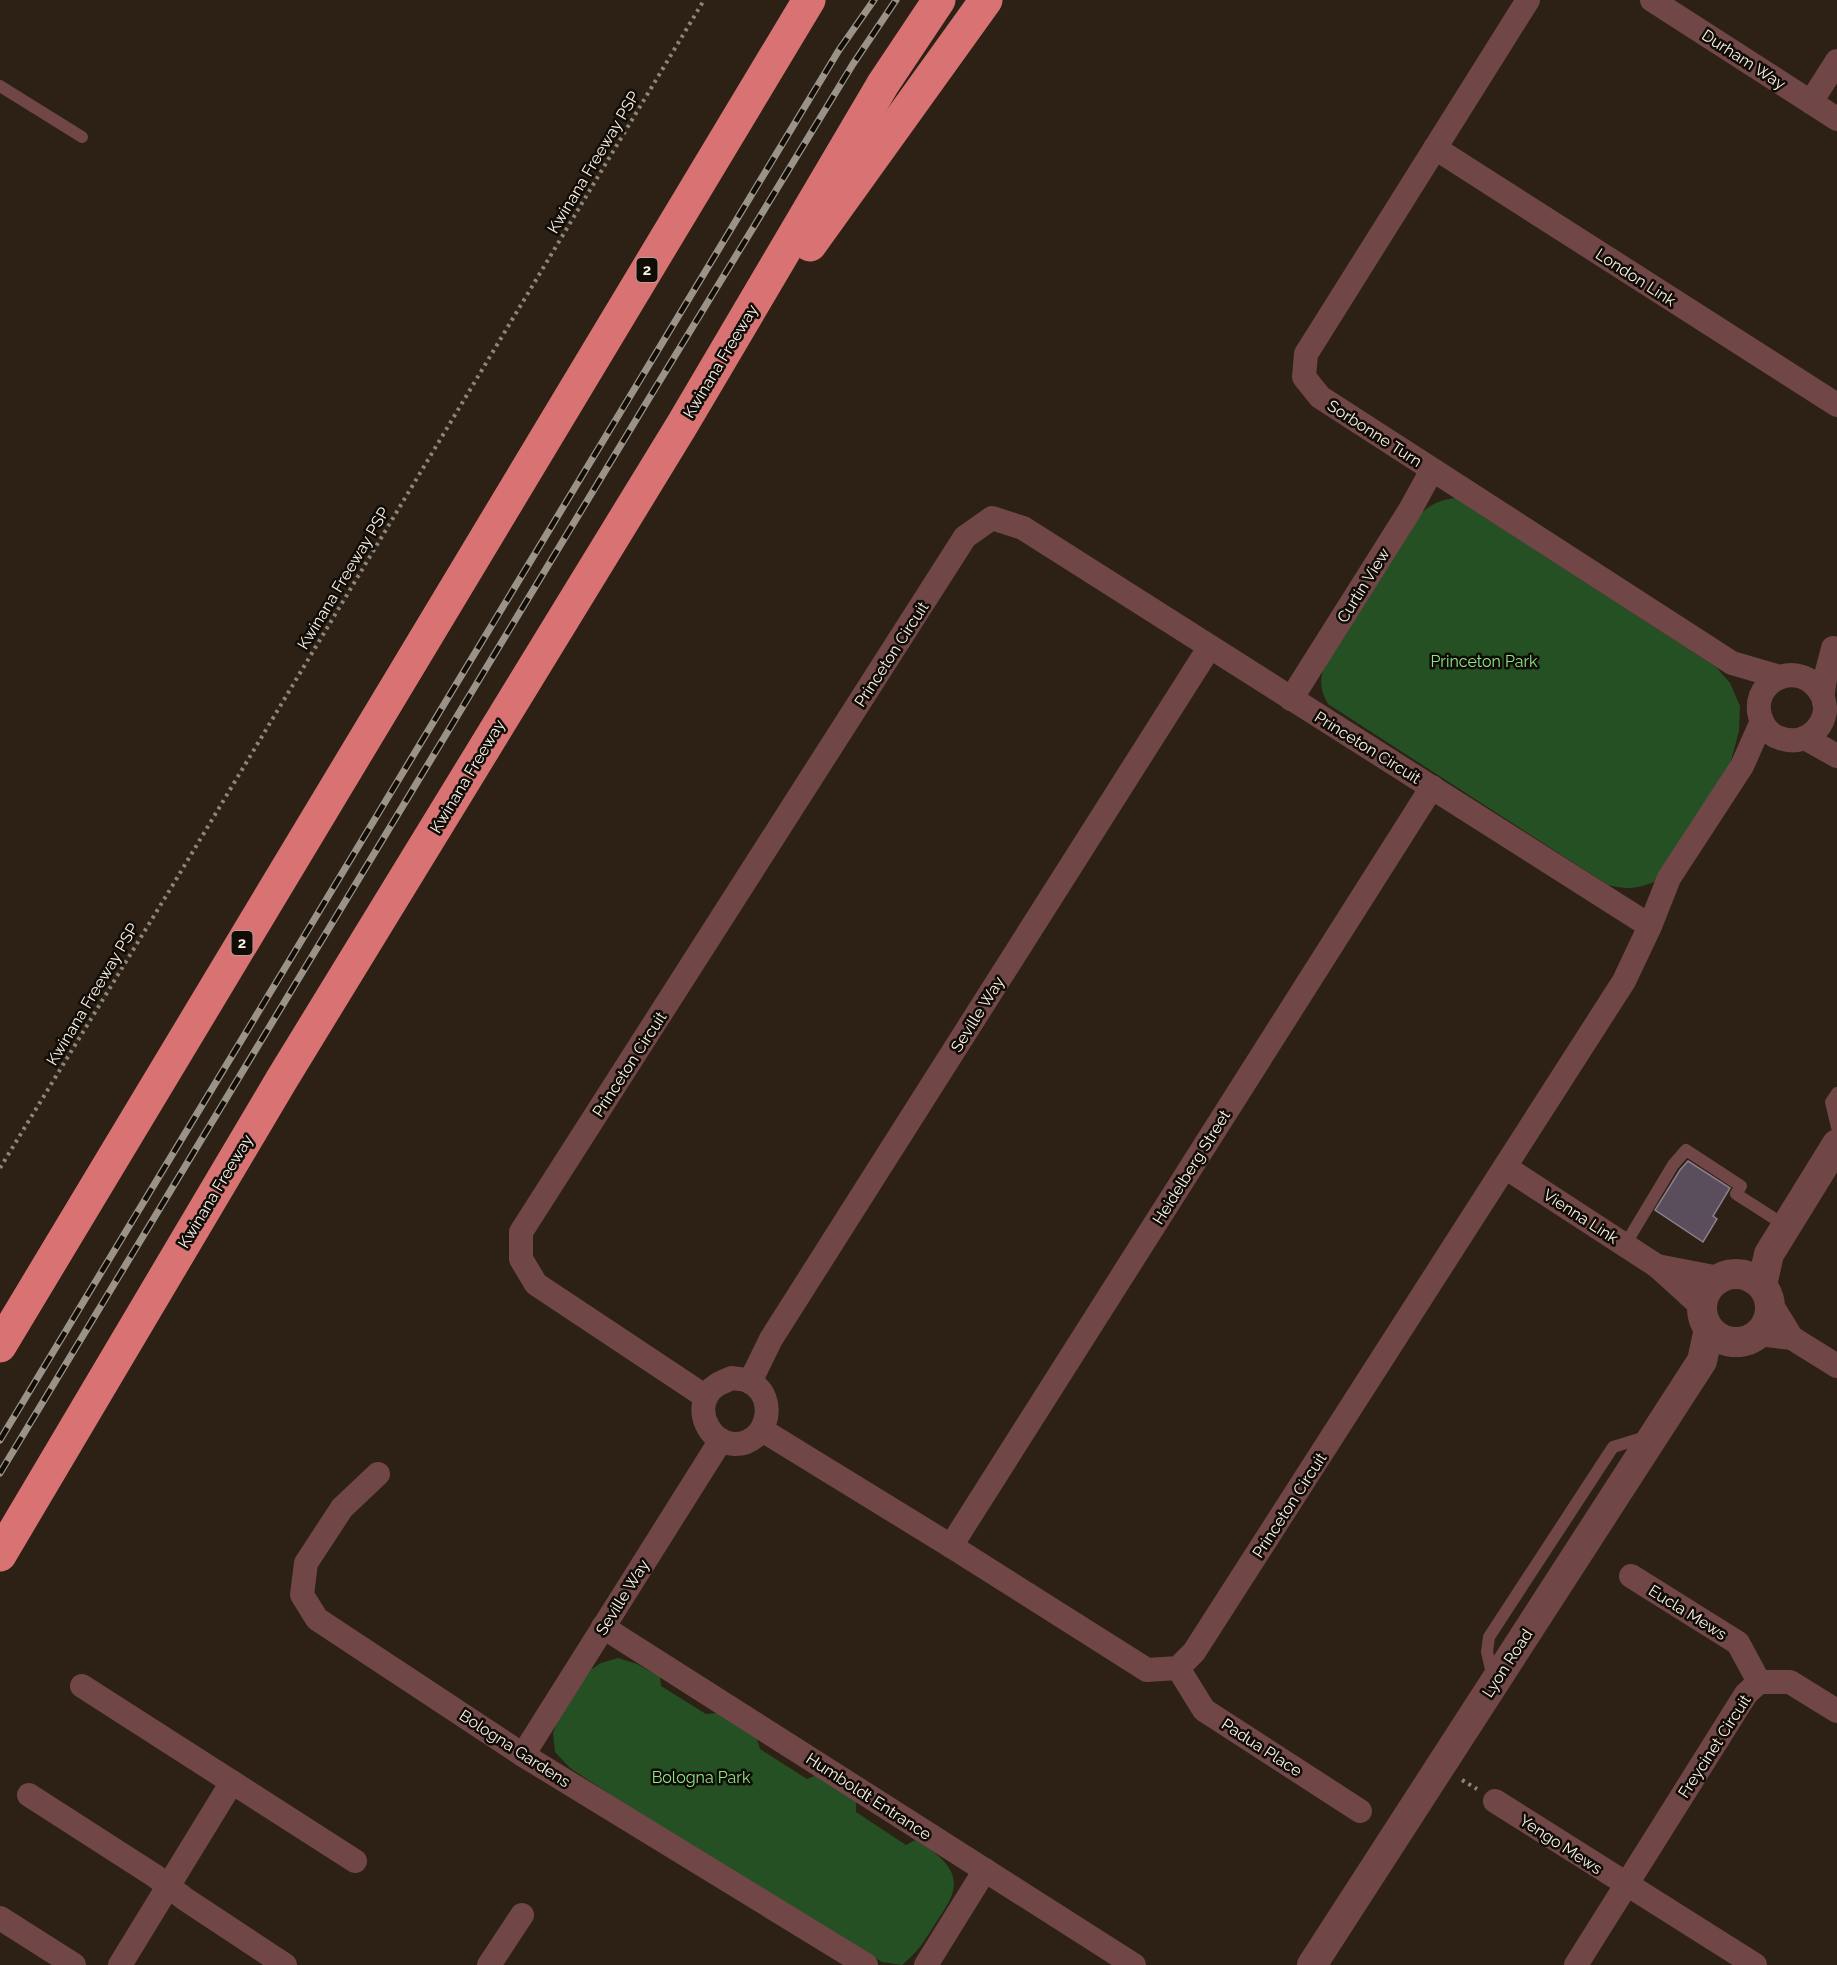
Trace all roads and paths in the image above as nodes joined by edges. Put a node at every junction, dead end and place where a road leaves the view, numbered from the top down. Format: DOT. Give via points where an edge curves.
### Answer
graph roads {
  1 [pos="704,0"];
  2 [pos="809,0"];
  3 [pos="939,0"];
  4 [pos="986,0"];
  5 [pos="1528,0"];
  6 [pos="1652,0"];
  7 [pos="1837,61"];
  8 [pos="0,86"];
  9 [pos="1811,102"];
  10 [pos="1837,119"];
  11 [pos="82,137"];
  12 [pos="1435,148"];
  13 [pos="1837,405"];
  14 [pos="682,425"];
  15 [pos="1432,470"];
  16 [pos="1835,645"];
  17 [pos="1209,648"];
  18 [pos="1732,663"];
  19 [pos="1792,677"];
  20 [pos="1291,699"];
  21 [pos="1828,707"];
  22 [pos="1761,710"];
  23 [pos="1796,739"];
  24 [pos="1837,756"];
  25 [pos="1742,766"];
  26 [pos="1432,787"];
  27 [pos="1650,926"];
  28 [pos="1837,1093"];
  29 [pos="1837,1127"];
  30 [pos="1837,1144"];
  31 [pos="1505,1167"];
  32 [pos="0,1168"];
  33 [pos="1786,1226"];
  34 [pos="1625,1245"];
  35 [pos="1657,1266"];
  36 [pos="1748,1285"];
  37 [pos="1705,1318"];
  38 [pos="1749,1338"];
  39 [pos="1792,1338"];
  40 [pos="0,1346"];
  41 [pos="1702,1361"];
  42 [pos="1837,1366"];
  43 [pos="750,1382"];
  44 [pos="706,1397"];
  45 [pos="762,1430"];
  46 [pos="721,1440"];
  47 [pos="378,1474"];
  48 [pos="951,1546"];
  49 [pos="0,1555"];
  50 [pos="1631,1576"];
  51 [pos="603,1627"];
  52 [pos="1178,1668"];
  53 [pos="1759,1682"];
  54 [pos="82,1686"];
  55 [pos="1837,1711"];
  56 [pos="524,1755"];
  57 [pos="232,1782"];
  58 [pos="29,1795"];
  59 [pos="1496,1802"];
  60 [pos="1360,1811"];
  61 [pos="355,1861"];
  62 [pos="985,1870"];
  63 [pos="168,1886"];
  64 [pos="1626,1886"];
  65 [pos="522,1915"];
  66 [pos="0,1918"];
  67 [pos="74,1965"];
  68 [pos="120,1965"];
  69 [pos="285,1965"];
  70 [pos="489,1965"];
  71 [pos="866,1965"];
  72 [pos="926,1965"];
  73 [pos="1134,1965"];
  74 [pos="1312,1965"];
  75 [pos="1576,1965"];
  76 [pos="1755,1965"];
  1 -- 32 [label="path, Kwinana Freeway PSP"];
  2 -- 40 [label="highway, 2"];
  3 -- 14 [label="highway, Kwinana Freeway" via="883,84"];
  4 -- 14 [label="highway"];
  5 -- 12 [label="street, Sorbonne Turn"];
  6 -- 9 [label="street, Durham Way"];
  7 -- 9 [label="street"];
  8 -- 11 [label="lane"];
  9 -- 10 [label="street, Durham Way"];
  12 -- 13 [label="street, London Link"];
  12 -- 15 [label="street, Sorbonne Turn" via="1306,354 1304,377 1320,397"];
  14 -- 49 [label="highway, Kwinana Freeway" via="282,1079"];
  15 -- 18 [label="street, Sorbonne Turn"];
  15 -- 20 [label="street, Curtin View"];
  16 -- 19 [label="street"];
  16 -- 21 [label="street"];
  17 -- 20 [label="street, Princeton Circuit"];
  17 -- 43 [label="street, Seville Way" via="771,1339"];
  17 -- 44 [label="street, Princeton Circuit" via="1023,528 992,518 965,537 521,1232 521,1259 536,1284"];
  18 -- 19 [label="street, Sorbonne Turn"];
  18 -- 22 [label="street, Sorbonne Turn"];
  19 -- 21 [label="street" via="1815,684"];
  19 -- 22 [label="street" via="1770,684"];
  20 -- 26 [label="street, Princeton Circuit"];
  21 -- 23 [label="street" via="1820,726"];
  22 -- 23 [label="street" via="1772,734"];
  22 -- 25 [label="street, Princeton Circuit"];
  23 -- 24 [label="street"];
  23 -- 25 [label="street, Princeton Circuit"];
  25 -- 27 [label="street, Princeton Circuit" via="1669,878"];
  26 -- 27 [label="street, Princeton Circuit"];
  26 -- 48 [label="street, Heidelberg Street"];
  27 -- 31 [label="street, Princeton Circuit" via="1624,981"];
  28 -- 29 [label="lane" via="1831,1102"];
  30 -- 33 [label="street"];
  31 -- 34 [label="street, Vienna Link"];
  31 -- 52 [label="street, Princeton Circuit" via="1194,1652"];
  33 -- 34 [label="lane" via="1736,1194 1741,1186 1686,1150 1673,1164"];
  33 -- 36 [label="street"];
  34 -- 35 [label="street, Vienna Link"];
  35 -- 36 [label="street, Vienna Link"];
  35 -- 37 [label="street, Vienna Link"];
  36 -- 37 [label="street" via="1710,1285 1704,1296"];
  36 -- 38 [label="street" via="1770,1315 1767,1325"];
  36 -- 39 [label="street"];
  37 -- 38 [label="street" via="1717,1336 1727,1341"];
  37 -- 41 [label="street, Lyon Road"];
  38 -- 39 [label="street"];
  38 -- 41 [label="street, Lyon Road"];
  39 -- 42 [label="street"];
  41 -- 74 [label="street, Lyon Road"];
  43 -- 44 [label="street" via="732,1378 715,1386"];
  43 -- 45 [label="street" via="763,1394 768,1413"];
  44 -- 46 [label="street" via="703,1414 709,1430"];
  45 -- 46 [label="street" via="751,1440 735,1444"];
  45 -- 48 [label="street"];
  46 -- 51 [label="street, Seville Way"];
  47 -- 56 [label="street, Bologna Gardens" via="342,1508 306,1563 302,1595 317,1619"];
  48 -- 52 [label="street" via="1147,1670"];
  50 -- 53 [label="street, Eucla Mews" via="1738,1643"];
  51 -- 56 [label="street, Seville Way"];
  51 -- 62 [label="street, Humboldt Entrance"];
  52 -- 60 [label="street, Padua Place" via="1204,1710"];
  53 -- 55 [label="street, Freycinet Circuit" via="1790,1682"];
  53 -- 64 [label="street, Freycinet Circuit" via="1746,1694"];
  54 -- 57 [label="street"];
  56 -- 71 [label="street, Bologna Gardens"];
  57 -- 61 [label="street"];
  57 -- 63 [label="street"];
  58 -- 63 [label="street"];
  59 -- 64 [label="street, Yengo Mews"];
  62 -- 72 [label="street"];
  62 -- 73 [label="street, Humboldt Entrance"];
  63 -- 68 [label="street"];
  63 -- 69 [label="street"];
  64 -- 75 [label="street, Freycinet Circuit"];
  64 -- 76 [label="street"];
  65 -- 70 [label="street"];
  66 -- 67 [label="street"];
}
